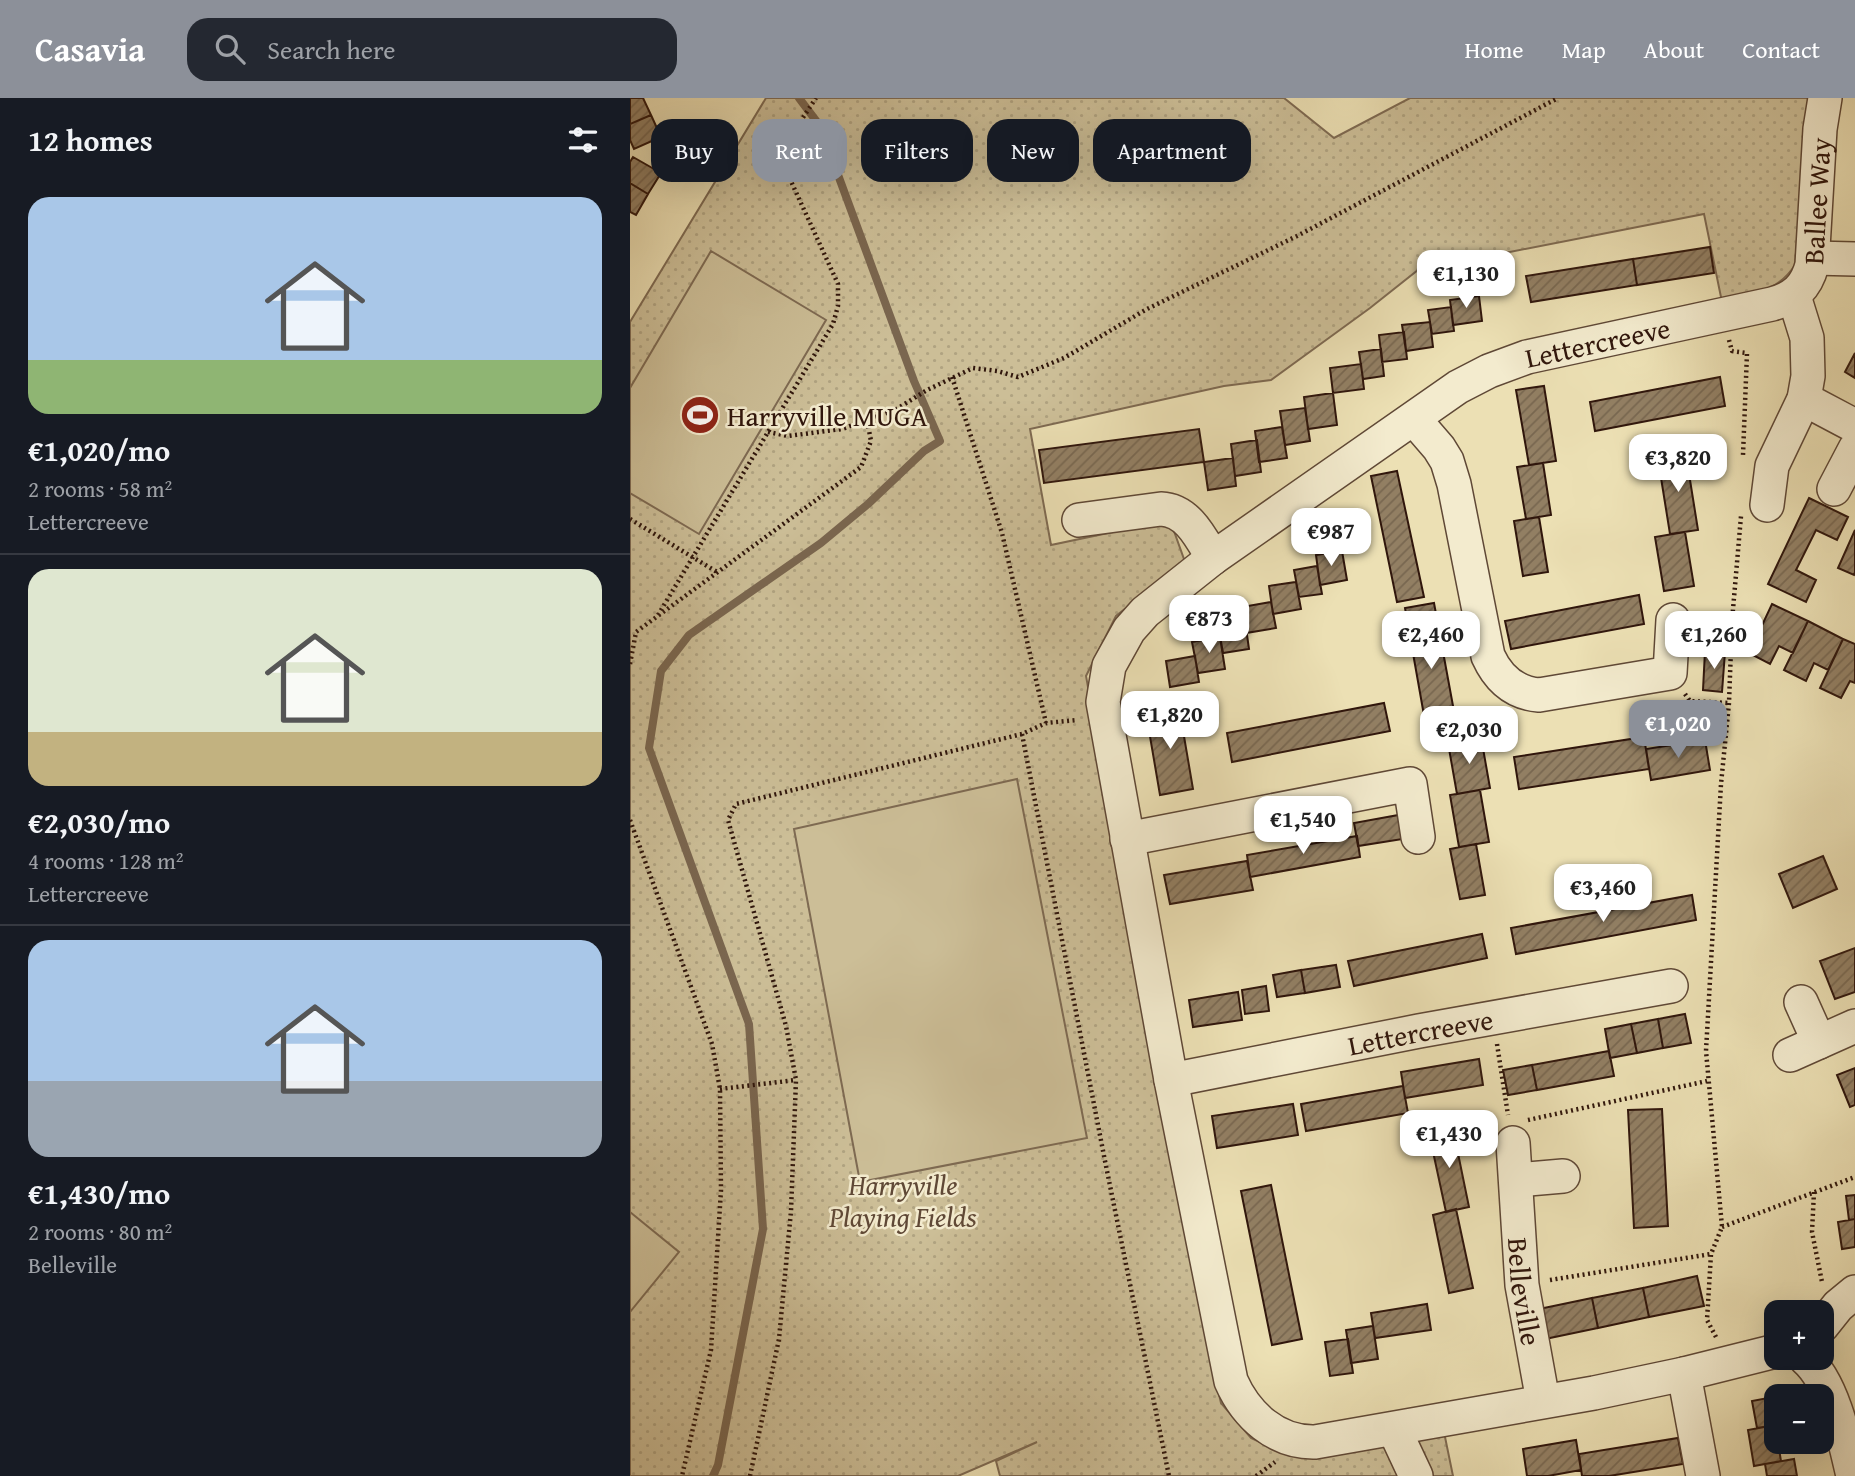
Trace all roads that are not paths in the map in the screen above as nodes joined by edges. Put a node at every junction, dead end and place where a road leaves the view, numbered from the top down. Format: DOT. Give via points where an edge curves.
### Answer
graph roads {
  1 [pos="1825,98"];
  2 [pos="1813,258"];
  3 [pos="1855,259"];
  4 [pos="1794,296"];
  5 [pos="1804,399"];
  6 [pos="1414,419"];
  7 [pos="1855,426"];
  8 [pos="1855,449"];
  9 [pos="1834,489"];
  10 [pos="1754,504"];
  11 [pos="1079,520"];
  12 [pos="1213,558"];
  13 [pos="1673,620"];
  14 [pos="1418,837"];
  15 [pos="1127,839"];
  16 [pos="1671,986"];
  17 [pos="1801,1002"];
  18 [pos="1855,1027"];
  19 [pos="1171,1080"];
  20 [pos="1511,1133"];
  21 [pos="1563,1176"];
  22 [pos="1516,1180"];
  23 [pos="1764,1354"];
  24 [pos="1815,1370"];
  25 [pos="1684,1374"];
  26 [pos="1543,1401"];
  27 [pos="1394,1429"];
  28 [pos="1416,1476"];
  29 [pos="1703,1476"];
  30 [pos="1853,1476"];
  1 -- 2 [label="street, Ballee Way" via="1819,129"];
  2 -- 3 [label="street"];
  2 -- 4 [label="street, Ballee Way" via="1806,283"];
  4 -- 5 [label="street" via="1809,357"];
  4 -- 6 [label="street, Lettercreeve" via="1519,360 1458,387"];
  5 -- 7 [label="street"];
  5 -- 10 [label="street"];
  6 -- 12 [label="street, Lettercreeve"];
  6 -- 13 [label="street" via="1447,461 1488,656 1506,682 1521,692 1539,695 1670,673"];
  8 -- 9 [label="street"];
  11 -- 12 [label="street" via="1173,510 1190,523"];
  12 -- 15 [label="street, Lettercreeve" via="1144,612 1109,666 1104,717"];
  14 -- 15 [label="street" via="1410,784"];
  15 -- 19 [label="street, Lettercreeve"];
  16 -- 19 [label="street, Lettercreeve"];
  17 -- 18 [label="street" via="1805,1049"];
  19 -- 27 [label="street, Lettercreeve" via="1231,1381 1241,1402 1273,1431 1301,1442"];
  20 -- 22 [label="street, Belleville"];
  21 -- 22 [label="street"];
  22 -- 26 [label="street, Belleville" via="1521,1285"];
  23 -- 25 [label="street, Lettercreeve"];
  24 -- 30 [label="street" via="1826,1389"];
  25 -- 26 [label="street, Lettercreeve"];
  25 -- 29 [label="street"];
  26 -- 27 [label="street, Lettercreeve"];
  27 -- 28 [label="street"];
}
